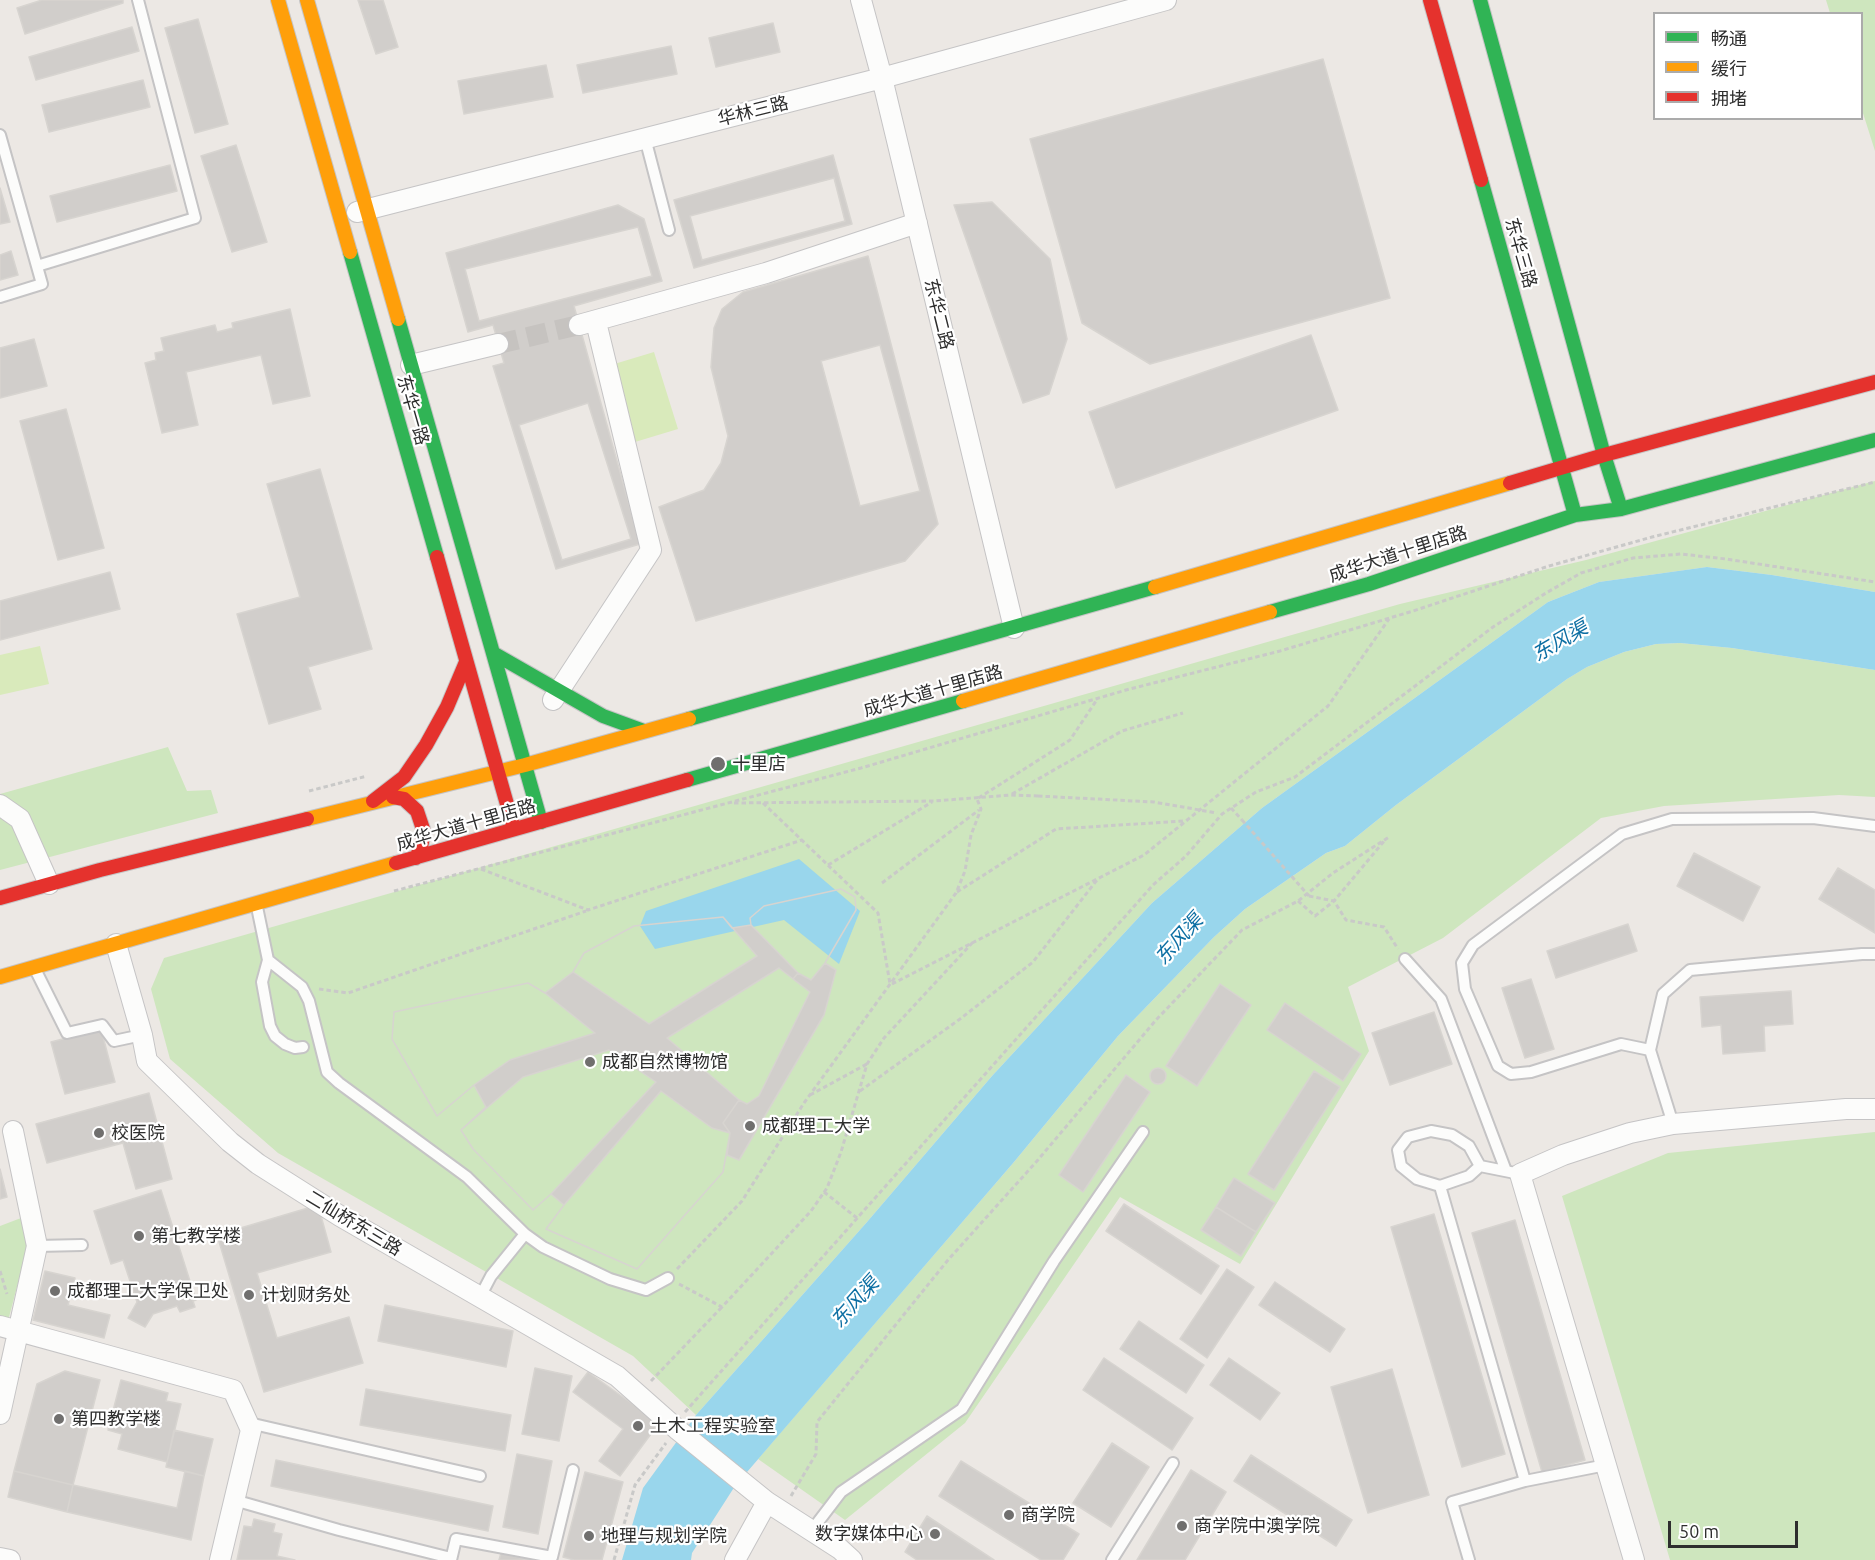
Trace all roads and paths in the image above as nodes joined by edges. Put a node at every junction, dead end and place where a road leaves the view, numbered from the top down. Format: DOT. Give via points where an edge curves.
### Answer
graph roads {
  1 [pos="138,0"];
  2 [pos="278,0"];
  3 [pos="307,0"];
  4 [pos="861,0"];
  5 [pos="1166,0"];
  6 [pos="1430,0"];
  7 [pos="1480,0"];
  8 [pos="882,78"];
  9 [pos="0,135"];
  10 [pos="645,138"];
  11 [pos="367,210"];
  12 [pos="340,217"];
  13 [pos="917,224"];
  14 [pos="669,230"];
  15 [pos="37,266"];
  16 [pos="0,297"];
  17 [pos="498,344"];
  18 [pos="411,365"];
  19 [pos="1875,382"];
  20 [pos="1875,440"];
  21 [pos="1604,456"];
  22 [pos="1563,468"];
  23 [pos="1875,482"];
  24 [pos="1621,509"];
  25 [pos="1575,515"];
  26 [pos="1875,582"];
  27 [pos="1390,618"];
  28 [pos="1014,628"];
  29 [pos="493,653"];
  30 [pos="466,662"];
  31 [pos="555,697"];
  32 [pos="1097,699"];
  33 [pos="1183,713"];
  34 [pos="644,731"];
  35 [pos="525,765"];
  36 [pos="498,771"];
  37 [pos="1011,795"];
  38 [pos="393,797"];
  39 [pos="977,799"];
  40 [pos="374,801"];
  41 [pos="934,801"];
  42 [pos="730,803"];
  43 [pos="763,803"];
  44 [pos="0,805"];
  45 [pos="1231,808"];
  46 [pos="981,809"];
  47 [pos="1222,814"];
  48 [pos="1186,821"];
  49 [pos="541,822"];
  50 [pos="1875,826"];
  51 [pos="514,829"];
  52 [pos="802,840"];
  53 [pos="416,858"];
  54 [pos="828,865"];
  55 [pos="480,868"];
  56 [pos="1098,879"];
  57 [pos="882,883"];
  58 [pos="49,884"];
  59 [pos="386,893"];
  60 [pos="956,893"];
  61 [pos="0,898"];
  62 [pos="1334,900"];
  63 [pos="1298,902"];
  64 [pos="256,904"];
  65 [pos="588,910"];
  66 [pos="973,942"];
  67 [pos="116,944"];
  68 [pos="1875,954"];
  69 [pos="1405,959"];
  70 [pos="268,960"];
  71 [pos="34,968"];
  72 [pos="0,977"];
  73 [pos="890,984"];
  74 [pos="302,987"];
  75 [pos="142,1035"];
  76 [pos="303,1047"];
  77 [pos="1650,1050"];
  78 [pos="867,1064"];
  79 [pos="860,1092"];
  80 [pos="808,1096"];
  81 [pos="1875,1109"];
  82 [pos="1672,1124"];
  83 [pos="13,1131"];
  84 [pos="1143,1132"];
  85 [pos="1480,1166"];
  86 [pos="1513,1172"];
  87 [pos="1440,1186"];
  88 [pos="824,1192"];
  89 [pos="857,1218"];
  90 [pos="525,1234"];
  91 [pos="82,1245"];
  92 [pos="37,1246"];
  93 [pos="668,1278"];
  94 [pos="480,1297"];
  95 [pos="722,1307"];
  96 [pos="9,1328"];
  97 [pos="638,1395"];
  98 [pos="0,1414"];
  99 [pos="249,1423"];
  100 [pos="674,1430"];
  101 [pos="1173,1463"];
  102 [pos="1606,1465"];
  103 [pos="573,1470"];
  104 [pos="480,1476"];
  105 [pos="1525,1481"];
  106 [pos="234,1500"];
  107 [pos="775,1507"];
  108 [pos="812,1530"];
  109 [pos="0,1558"];
  110 [pos="451,1559"];
  111 [pos="10,1560"];
  112 [pos="220,1560"];
  113 [pos="614,1560"];
  114 [pos="735,1560"];
  115 [pos="852,1560"];
  116 [pos="1112,1560"];
  117 [pos="1469,1560"];
  118 [pos="1634,1560"];
  1 -- 15 [label="lane" via="195,218"];
  2 -- 12 [label="main road, 东华一路"];
  3 -- 11 [label="main road, 东华一路"];
  4 -- 8 [label="street, 东华二路"];
  5 -- 8 [label="street, 华林三路"];
  6 -- 22 [label="main road, 东华三路"];
  7 -- 21 [label="main road, 东华三路"];
  8 -- 10 [label="street, 华林三路"];
  8 -- 13 [label="street, 东华二路"];
  9 -- 15 [label="lane"];
  10 -- 11 [label="street, 华林三路"];
  10 -- 14 [label="lane"];
  11 -- 12 [label="street, 华林三路"];
  11 -- 18 [label="main road, 东华一路"];
  12 -- 30 [label="main road, 东华一路"];
  13 -- 28 [label="street, 东华二路"];
  13 -- 31 [label="street" via="766,273 588,323 651,550"];
  15 -- 16 [label="lane" via="42,284"];
  17 -- 18 [label="street"];
  18 -- 29 [label="main road, 东华一路"];
  19 -- 21 [label="main road, 成华大道十里店路"];
  20 -- 24 [label="main road, 成华大道十里店路"];
  21 -- 22 [label="main road, 成华大道十里店路"];
  21 -- 24 [label="main road, 东华三路"];
  22 -- 25 [label="main road, 东华三路"];
  22 -- 28 [label="main road, 成华大道十里店路"];
  23 -- 27 [label="path" via="1652,537"];
  24 -- 25 [label="main road, 成华大道十里店路"];
  25 -- 49 [label="main road, 成华大道十里店路" via="1369,584"];
  26 -- 45 [label="path" via="1682,554 1633,558 1581,573 1494,627 1295,777 1256,792"];
  27 -- 32 [label="path"];
  27 -- 48 [label="path" via="1328,706"];
  28 -- 34 [label="main road, 成华大道十里店路"];
  29 -- 31 [label="main road"];
  29 -- 35 [label="main road, 东华一路"];
  30 -- 36 [label="main road, 东华一路"];
  30 -- 40 [label="main road" via="426,745 404,777"];
  31 -- 34 [label="main road"];
  32 -- 39 [label="path" via="1070,740"];
  32 -- 42 [label="path"];
  33 -- 37 [label="path" via="1122,731"];
  34 -- 35 [label="main road, 成华大道十里店路"];
  35 -- 36 [label="main road, 成华大道十里店路"];
  35 -- 49 [label="main road, 东华一路"];
  36 -- 38 [label="main road, 成华大道十里店路"];
  36 -- 51 [label="main road, 东华一路"];
  37 -- 39 [label="path"];
  37 -- 47 [label="path, bridge" via="1154,802"];
  38 -- 40 [label="main road, 成华大道十里店路"];
  38 -- 53 [label="main road" via="404,799 417,812 424,832"];
  39 -- 41 [label="path"];
  39 -- 46 [label="path"];
  40 -- 58 [label="main road, 成华大道十里店路"];
  41 -- 43 [label="path"];
  41 -- 54 [label="path"];
  42 -- 43 [label="path"];
  42 -- 55 [label="path"];
  43 -- 52 [label="path"];
  44 -- 58 [label="street" via="20,819"];
  45 -- 47 [label="path"];
  45 -- 62 [label="path, bridge" via="1309,896"];
  46 -- 57 [label="path"];
  46 -- 60 [label="path"];
  47 -- 89 [label="path" via="1186,856 1153,885"];
  48 -- 56 [label="path" via="1144,855"];
  48 -- 60 [label="path" via="1056,829"];
  49 -- 51 [label="main road, 成华大道十里店路"];
  50 -- 77 [label="lane" via="1813,818 1672,819 1622,834 1473,945 1462,963 1465,989 1498,1066 1511,1074 1531,1072 1621,1044"];
  51 -- 53 [label="main road, 成华大道十里店路"];
  52 -- 54 [label="path"];
  52 -- 65 [label="path"];
  53 -- 64 [label="main road, 成华大道十里店路"];
  54 -- 73 [label="path" via="878,913"];
  55 -- 59 [label="path"];
  55 -- 65 [label="path"];
  56 -- 66 [label="path"];
  56 -- 79 [label="path" via="1026,968"];
  58 -- 61 [label="main road, 成华大道十里店路"];
  60 -- 73 [label="path"];
  62 -- 63 [label="path" via="1315,916"];
  62 -- 63 [label="path" via="1389,837 1333,873"];
  62 -- 69 [label="path" via="1346,920 1384,927"];
  63 -- 107 [label="path" via="1242,930 1156,1020 948,1260 818,1422 816,1454"];
  64 -- 67 [label="main road, 成华大道十里店路"];
  64 -- 70 [label="lane"];
  65 -- 74 [label="path" via="348,993"];
  66 -- 73 [label="path"];
  66 -- 78 [label="path" via="892,1029"];
  67 -- 71 [label="main road, 成华大道十里店路"];
  67 -- 75 [label="street, 二仙桥东三路"];
  68 -- 77 [label="lane" via="1690,970 1663,994"];
  69 -- 86 [label="lane" via="1441,999"];
  70 -- 74 [label="lane"];
  70 -- 76 [label="lane" via="262,982 270,1026 285,1044"];
  71 -- 72 [label="main road, 成华大道十里店路"];
  71 -- 75 [label="lane" via="67,1033 102,1025 114,1041"];
  73 -- 80 [label="path"];
  74 -- 90 [label="lane" via="327,1072 467,1177"];
  75 -- 94 [label="street, 二仙桥东三路" via="147,1061 258,1164"];
  77 -- 82 [label="lane"];
  78 -- 79 [label="path"];
  78 -- 80 [label="path"];
  79 -- 88 [label="path"];
  80 -- 93 [label="path" via="742,1202"];
  81 -- 82 [label="street"];
  82 -- 86 [label="street" via="1630,1133"];
  83 -- 92 [label="street"];
  84 -- 108 [label="lane" via="1054,1262 962,1409 841,1492"];
  85 -- 86 [label="lane"];
  85 -- 87 [label="lane" via="1469,1176"];
  85 -- 87 [label="lane" via="1469,1146 1452,1135 1431,1131 1408,1137 1398,1150 1401,1166 1418,1179"];
  86 -- 102 [label="street"];
  87 -- 105 [label="lane"];
  88 -- 89 [label="path"];
  88 -- 95 [label="path"];
  89 -- 100 [label="path"];
  90 -- 93 [label="lane" via="543,1247 610,1279 646,1290"];
  90 -- 94 [label="lane" via="491,1275"];
  91 -- 92 [label="lane"];
  92 -- 96 [label="street"];
  93 -- 95 [label="path"];
  94 -- 97 [label="street, 二仙桥东三路" via="617,1376"];
  95 -- 97 [label="path"];
  96 -- 98 [label="street"];
  96 -- 99 [label="street" via="233,1390"];
  97 -- 100 [label="street, 二仙桥东三路"];
  99 -- 104 [label="lane"];
  99 -- 106 [label="street" via="251,1430"];
  100 -- 107 [label="street, 二仙桥东三路"];
  100 -- 113 [label="path" via="635,1485"];
  101 -- 116 [label="lane"];
  102 -- 105 [label="lane"];
  102 -- 118 [label="street"];
  103 -- 110 [label="lane" via="552,1557 456,1539"];
  105 -- 117 [label="lane" via="1452,1502"];
  106 -- 110 [label="lane"];
  106 -- 112 [label="street"];
  107 -- 108 [label="street, 二仙桥东三路"];
  107 -- 114 [label="street"];
  108 -- 115 [label="street, 二仙桥东三路"];
  109 -- 111 [label="street"];
}
